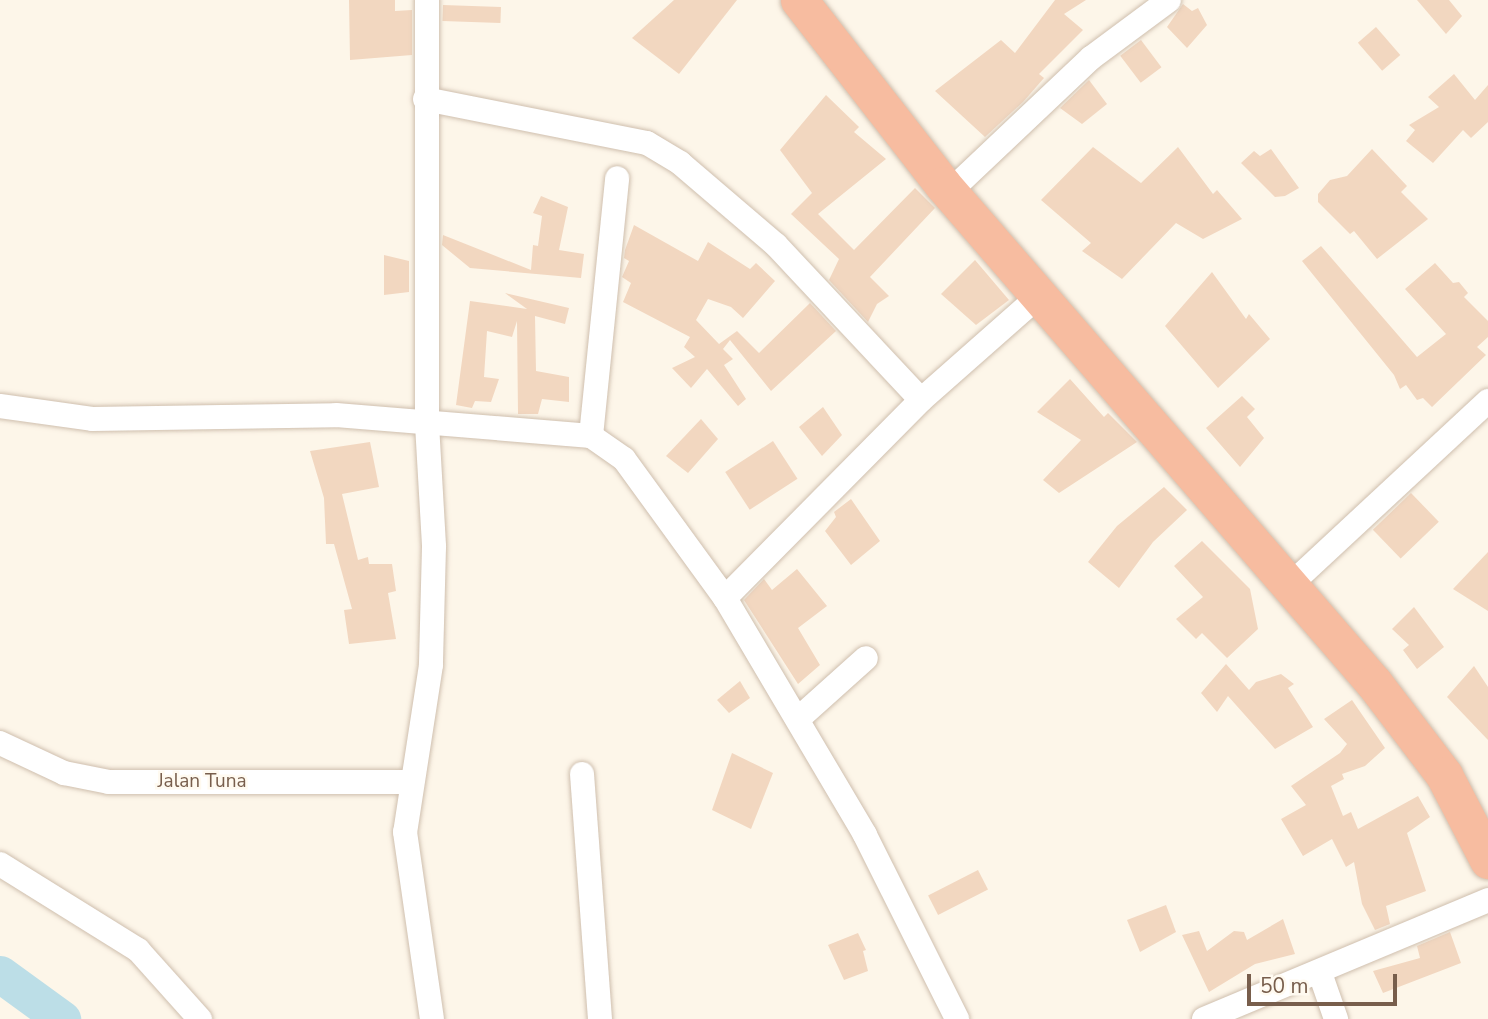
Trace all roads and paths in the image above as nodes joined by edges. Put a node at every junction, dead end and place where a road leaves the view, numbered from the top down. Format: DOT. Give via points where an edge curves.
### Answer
graph roads {
  1 [pos="427,0"];
  2 [pos="799,0"];
  3 [pos="821,0"];
  4 [pos="1169,0"];
  5 [pos="425,99"];
  6 [pos="617,178"];
  7 [pos="963,179"];
  8 [pos="1040,295"];
  9 [pos="921,400"];
  10 [pos="1488,401"];
  11 [pos="0,406"];
  12 [pos="427,424"];
  13 [pos="591,436"];
  14 [pos="1298,576"];
  15 [pos="725,598"];
  16 [pos="866,657"];
  17 [pos="797,719"];
  18 [pos="1,745"];
  19 [pos="582,774"];
  20 [pos="411,782"];
  21 [pos="1488,806"];
  22 [pos="1488,860"];
  23 [pos="0,864"];
  24 [pos="1488,900"];
  25 [pos="1321,973"];
  26 [pos="200,1019"];
  27 [pos="432,1019"];
  28 [pos="600,1019"];
  29 [pos="957,1019"];
  30 [pos="1204,1019"];
  31 [pos="1336,1019"];
  1 -- 5 [label="street"];
  2 -- 8 [label="highway" via="943,185"];
  3 -- 7 [label="highway"];
  4 -- 7 [label="street" via="1091,58"];
  5 -- 9 [label="street" via="647,143 680,163 776,245"];
  5 -- 12 [label="street" via="430,173"];
  6 -- 13 [label="street"];
  7 -- 14 [label="highway"];
  8 -- 9 [label="street"];
  8 -- 14 [label="highway"];
  9 -- 15 [label="street"];
  10 -- 14 [label="street"];
  11 -- 12 [label="street" via="92,419 336,415"];
  12 -- 13 [label="street"];
  12 -- 20 [label="street" via="434,547 431,665"];
  13 -- 15 [label="street" via="624,459"];
  14 -- 21 [label="highway" via="1435,724"];
  14 -- 22 [label="highway" via="1444,775"];
  15 -- 17 [label="street"];
  16 -- 17 [label="street"];
  17 -- 29 [label="street" via="871,846"];
  18 -- 20 [label="street, Jalan Tuna" via="64,773 110,782"];
  19 -- 28 [label="street"];
  20 -- 27 [label="street" via="405,832"];
  23 -- 26 [label="street" via="138,950"];
  24 -- 25 [label="street"];
  25 -- 30 [label="street"];
  25 -- 31 [label="street"];
}
